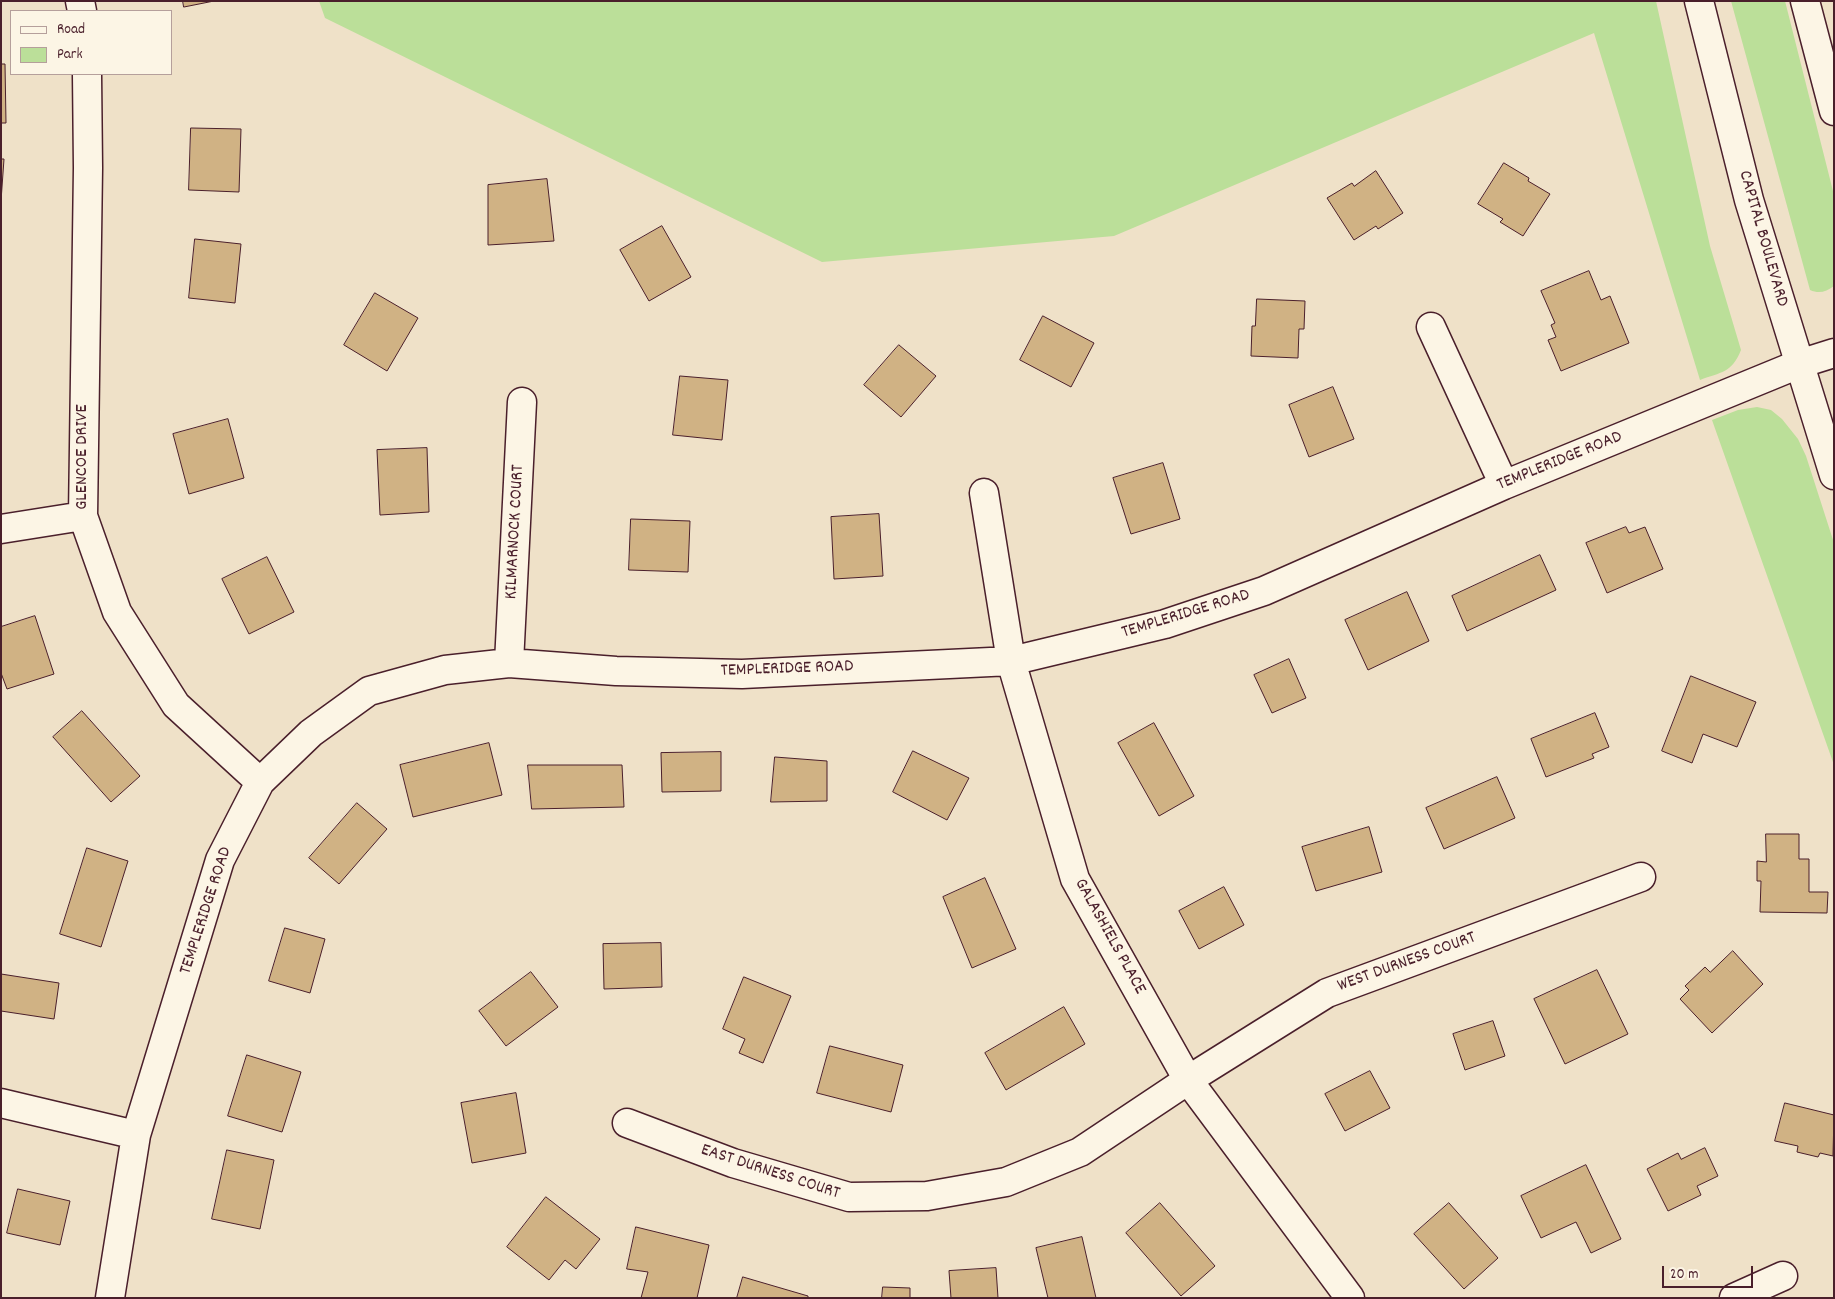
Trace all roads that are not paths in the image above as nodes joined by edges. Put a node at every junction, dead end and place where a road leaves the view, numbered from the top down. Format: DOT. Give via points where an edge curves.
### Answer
graph roads {
  1 [pos="1699,1"];
  2 [pos="1805,1"];
  3 [pos="87,75"];
  4 [pos="1834,111"];
  5 [pos="1431,327"];
  6 [pos="1834,353"];
  7 [pos="1798,364"];
  8 [pos="522,402"];
  9 [pos="1834,475"];
  10 [pos="1504,485"];
  11 [pos="984,493"];
  12 [pos="83,516"];
  13 [pos="1,529"];
  14 [pos="1011,661"];
  15 [pos="510,663"];
  16 [pos="260,782"];
  17 [pos="1641,877"];
  18 [pos="1188,1080"];
  19 [pos="1,1103"];
  20 [pos="627,1123"];
  21 [pos="136,1135"];
  22 [pos="1783,1276"];
  23 [pos="110,1298"];
  24 [pos="1350,1298"];
  25 [pos="1734,1298"];
  1 -- 7 [label="main road, CAPITAL BOULEVARD" via="1749,200"];
  2 -- 4 [label="main road"];
  3 -- 12 [label="main road, GLENCOE DRIVE"];
  5 -- 10 [label="main road"];
  6 -- 7 [label="main road, TEMPLERIDGE ROAD"];
  7 -- 9 [label="main road, CAPITAL BOULEVARD"];
  7 -- 10 [label="main road, TEMPLERIDGE ROAD"];
  8 -- 15 [label="main road, KILMARNOCK COURT"];
  10 -- 14 [label="main road, TEMPLERIDGE ROAD" via="1264,591 1165,624"];
  11 -- 14 [label="main road, GALASHIELS PLACE"];
  12 -- 13 [label="main road"];
  12 -- 16 [label="main road, GLENCOE DRIVE" via="117,612 176,704"];
  14 -- 15 [label="main road, TEMPLERIDGE ROAD" via="742,674 616,671"];
  14 -- 18 [label="main road, GALASHIELS PLACE" via="1075,879"];
  15 -- 16 [label="main road, TEMPLERIDGE ROAD" via="445,670 369,691 311,733"];
  16 -- 21 [label="main road, TEMPLERIDGE ROAD" via="220,860"];
  17 -- 18 [label="main road, WEST DURNESS COURT" via="1327,993"];
  18 -- 20 [label="main road, EAST DURNESS COURT" via="1080,1152 1006,1182 927,1196 849,1198 733,1163"];
  18 -- 24 [label="main road, GALASHIELS PLACE"];
  19 -- 21 [label="main road"];
  21 -- 23 [label="main road, TEMPLERIDGE ROAD"];
  22 -- 25 [label="main road"];
}
